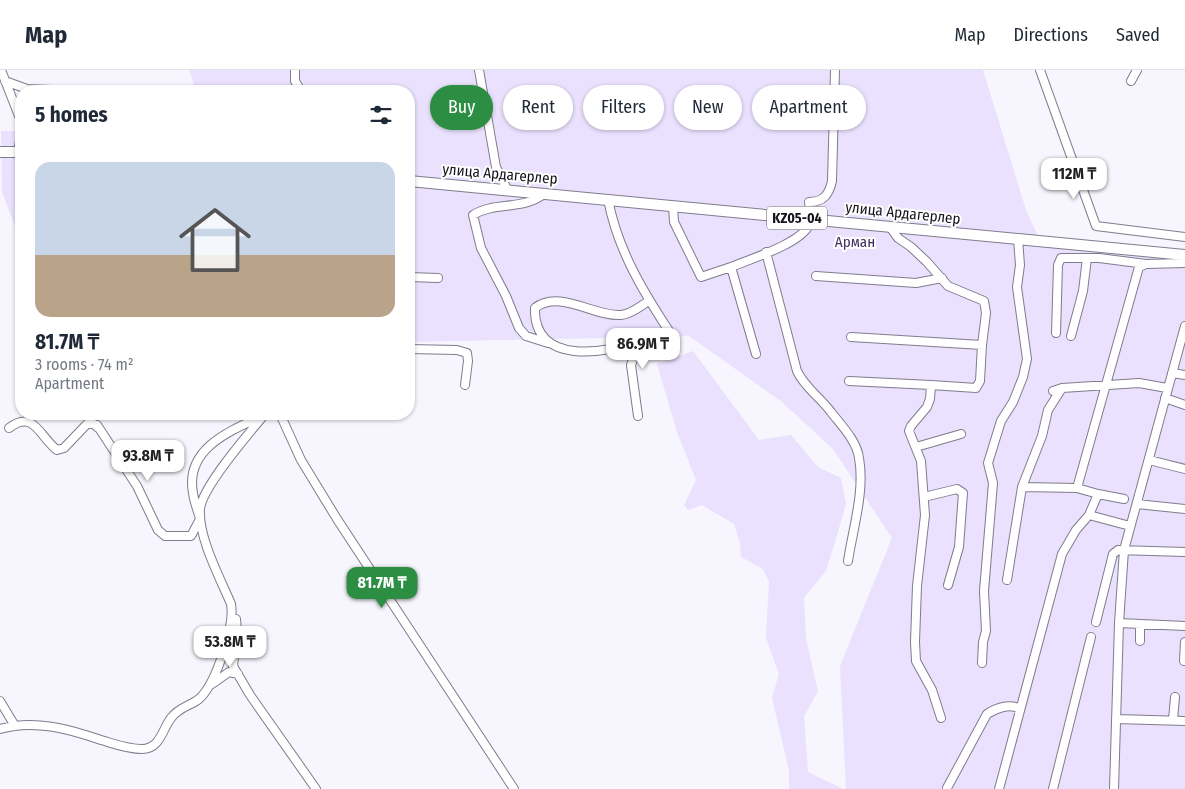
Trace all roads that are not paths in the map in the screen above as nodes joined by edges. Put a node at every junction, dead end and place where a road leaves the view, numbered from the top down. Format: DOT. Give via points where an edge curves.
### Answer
graph roads {
  1 [pos="1,70"];
  2 [pos="295,70"];
  3 [pos="479,70"];
  4 [pos="835,70"];
  5 [pos="1040,70"];
  6 [pos="1137,70"];
  7 [pos="5,81"];
  8 [pos="1131,81"];
  9 [pos="16,85"];
  10 [pos="298,85"];
  11 [pos="15,106"];
  12 [pos="0,152"];
  13 [pos="15,152"];
  14 [pos="415,181"];
  15 [pos="507,189"];
  16 [pos="545,193"];
  17 [pos="608,200"];
  18 [pos="673,206"];
  19 [pos="810,219"];
  20 [pos="890,227"];
  21 [pos="1185,237"];
  22 [pos="1018,239"];
  23 [pos="766,252"];
  24 [pos="1185,255"];
  25 [pos="1087,258"];
  26 [pos="1185,262"];
  27 [pos="1146,264"];
  28 [pos="731,268"];
  29 [pos="415,276"];
  30 [pos="816,276"];
  31 [pos="438,278"];
  32 [pos="942,278"];
  33 [pos="649,301"];
  34 [pos="1185,329"];
  35 [pos="1056,333"];
  36 [pos="1071,336"];
  37 [pos="851,337"];
  38 [pos="641,340"];
  39 [pos="548,343"];
  40 [pos="982,345"];
  41 [pos="415,349"];
  42 [pos="756,354"];
  43 [pos="1172,373"];
  44 [pos="1185,376"];
  45 [pos="849,382"];
  46 [pos="465,385"];
  47 [pos="931,385"];
  48 [pos="1107,386"];
  49 [pos="1062,388"];
  50 [pos="1167,388"];
  51 [pos="1053,391"];
  52 [pos="1165,398"];
  53 [pos="1185,405"];
  54 [pos="638,416"];
  55 [pos="254,420"];
  56 [pos="260,420"];
  57 [pos="283,420"];
  58 [pos="9,428"];
  59 [pos="961,434"];
  60 [pos="916,447"];
  61 [pos="1149,460"];
  62 [pos="1185,469"];
  63 [pos="1022,487"];
  64 [pos="1077,488"];
  65 [pos="1098,494"];
  66 [pos="924,497"];
  67 [pos="1124,499"];
  68 [pos="1137,504"];
  69 [pos="1185,509"];
  70 [pos="1089,514"];
  71 [pos="200,520"];
  72 [pos="1130,526"];
  73 [pos="1124,550"];
  74 [pos="1185,552"];
  75 [pos="848,561"];
  76 [pos="1006,580"];
  77 [pos="948,585"];
  78 [pos="233,611"];
  79 [pos="1096,622"];
  80 [pos="1119,624"];
  81 [pos="1140,624"];
  82 [pos="1185,626"];
  83 [pos="1091,637"];
  84 [pos="1140,641"];
  85 [pos="1185,642"];
  86 [pos="1184,661"];
  87 [pos="982,663"];
  88 [pos="238,674"];
  89 [pos="210,685"];
  90 [pos="1175,697"];
  91 [pos="0,701"];
  92 [pos="1020,709"];
  93 [pos="941,718"];
  94 [pos="1116,719"];
  95 [pos="1174,720"];
  96 [pos="1185,721"];
  97 [pos="15,726"];
  98 [pos="0,729"];
  99 [pos="948,788"];
  100 [pos="316,789"];
  101 [pos="514,789"];
  102 [pos="999,789"];
  103 [pos="1053,789"];
  104 [pos="1114,789"];
  1 -- 7 [label="street"];
  2 -- 10 [label="street"];
  3 -- 15 [label="street" via="496,167"];
  4 -- 19 [label="street" via="832,181 826,196 809,202"];
  5 -- 21 [label="street" via="1096,226"];
  6 -- 8 [label="street"];
  7 -- 9 [label="street"];
  7 -- 11 [label="street"];
  12 -- 13 [label="main road"];
  14 -- 15 [label="main road, улица Ардагерлер / KZ05-04"];
  15 -- 16 [label="main road, улица Ардагерлер / KZ05-04"];
  16 -- 17 [label="main road, улица Ардагерлер / KZ05-04"];
  16 -- 39 [label="street" via="522,204 480,210 473,215 481,248 519,328 526,336"];
  17 -- 18 [label="main road, улица Ардагерлер / KZ05-04"];
  17 -- 33 [label="street" via="621,243"];
  18 -- 19 [label="main road, улица Ардагерлер / KZ05-04"];
  18 -- 28 [label="street" via="674,222 701,277"];
  19 -- 20 [label="main road, улица Ардагерлер / KZ05-04"];
  19 -- 23 [label="street" via="801,234"];
  20 -- 22 [label="main road, улица Ардагерлер / KZ05-04"];
  20 -- 32 [label="street"];
  22 -- 24 [label="main road, улица Ардагерлер / KZ05-04"];
  22 -- 87 [label="street" via="1020,265 1017,287 1027,359 1013,402 1001,421 988,463 992,492"];
  23 -- 28 [label="street"];
  23 -- 75 [label="street" via="797,371 807,388 830,410 851,439 859,458 859,490"];
  25 -- 27 [label="street"];
  25 -- 35 [label="street" via="1061,258 1058,265"];
  25 -- 36 [label="street" via="1083,291"];
  26 -- 27 [label="street"];
  27 -- 48 [label="street" via="1139,267 1131,289"];
  28 -- 42 [label="street"];
  29 -- 31 [label="street"];
  30 -- 32 [label="street" via="916,283"];
  32 -- 40 [label="street" via="954,290 984,301 986,313"];
  33 -- 39 [label="street" via="623,315 566,303 540,304 535,308 534,320"];
  33 -- 54 [label="street" via="669,331 636,352 631,366"];
  34 -- 43 [label="street"];
  37 -- 40 [label="street"];
  38 -- 39 [label="street" via="589,352 554,347"];
  40 -- 47 [label="street" via="980,381 976,388"];
  41 -- 46 [label="street" via="467,352"];
  43 -- 44 [label="street"];
  43 -- 50 [label="street"];
  45 -- 47 [label="street"];
  47 -- 60 [label="street" via="927,407 909,431"];
  48 -- 49 [label="street"];
  48 -- 50 [label="street" via="1139,383"];
  48 -- 64 [label="street"];
  49 -- 51 [label="street"];
  49 -- 63 [label="street" via="1048,410 1042,436"];
  50 -- 52 [label="street"];
  52 -- 53 [label="street"];
  52 -- 61 [label="street"];
  55 -- 71 [label="street" via="226,435 200,454 194,464 192,493"];
  56 -- 71 [label="street" via="204,497"];
  57 -- 101 [label="street" via="301,460 332,511"];
  58 -- 71 [label="street" via="26,420 57,450 64,448 87,424 94,424 137,486 162,534 191,536"];
  59 -- 60 [label="street"];
  60 -- 66 [label="street"];
  61 -- 62 [label="street"];
  61 -- 68 [label="street"];
  63 -- 64 [label="street"];
  63 -- 76 [label="street"];
  64 -- 65 [label="street"];
  65 -- 67 [label="street"];
  65 -- 70 [label="street"];
  66 -- 77 [label="street" via="957,489 963,493 959,547"];
  66 -- 93 [label="street" via="925,530 919,557 915,610 916,658"];
  68 -- 69 [label="street"];
  68 -- 72 [label="street"];
  70 -- 72 [label="street"];
  70 -- 92 [label="street" via="1062,554"];
  71 -- 78 [label="street"];
  72 -- 73 [label="street"];
  73 -- 74 [label="street"];
  73 -- 79 [label="street" via="1114,554"];
  73 -- 80 [label="street"];
  78 -- 88 [label="street" via="237,630 233,666"];
  78 -- 89 [label="street" via="230,632"];
  80 -- 81 [label="street"];
  80 -- 94 [label="street"];
  81 -- 82 [label="street"];
  81 -- 84 [label="street"];
  83 -- 103 [label="street"];
  85 -- 86 [label="street"];
  88 -- 89 [label="street" via="229,672"];
  88 -- 100 [label="street"];
  89 -- 97 [label="street" via="200,698 171,717 154,746 148,748 120,747 51,726"];
  90 -- 95 [label="street"];
  91 -- 97 [label="street"];
  92 -- 99 [label="street" via="1004,707 987,714"];
  92 -- 102 [label="street"];
  94 -- 95 [label="street"];
  94 -- 104 [label="street"];
  95 -- 96 [label="street"];
  97 -- 98 [label="street"];
}
